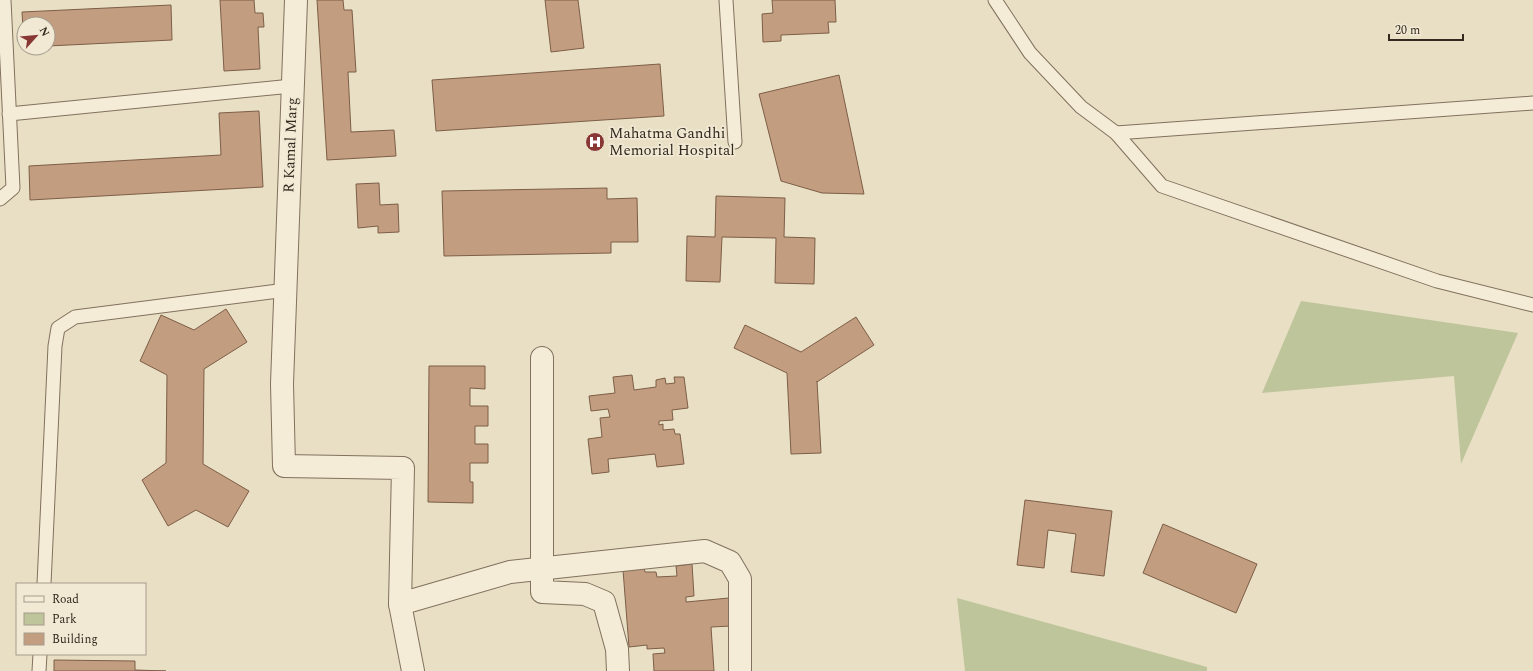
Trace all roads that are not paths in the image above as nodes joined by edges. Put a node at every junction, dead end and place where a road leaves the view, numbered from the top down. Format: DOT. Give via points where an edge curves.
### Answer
graph roads {
  1 [pos="4,0"];
  2 [pos="296,0"];
  3 [pos="726,0"];
  4 [pos="995,0"];
  5 [pos="292,86"];
  6 [pos="1533,103"];
  7 [pos="9,114"];
  8 [pos="1116,133"];
  9 [pos="735,142"];
  10 [pos="0,199"];
  11 [pos="286,290"];
  12 [pos="1533,305"];
  13 [pos="542,358"];
  14 [pos="541,569"];
  15 [pos="44,583"];
  16 [pos="400,604"];
  17 [pos="40,655"];
  18 [pos="39,671"];
  19 [pos="413,671"];
  20 [pos="618,671"];
  21 [pos="740,671"];
  1 -- 7 [label="lane"];
  2 -- 5 [label="street, R Kamal Marg"];
  3 -- 9 [label="lane"];
  4 -- 8 [label="lane" via="1030,53 1081,107"];
  5 -- 7 [label="lane"];
  5 -- 11 [label="street, R Kamal Marg"];
  6 -- 8 [label="lane"];
  7 -- 10 [label="lane" via="12,188"];
  8 -- 12 [label="lane" via="1162,186 1437,281"];
  11 -- 15 [label="lane" via="75,317 58,328 55,346"];
  11 -- 16 [label="street, R Kamal Marg" via="282,384 284,466 403,468"];
  13 -- 14 [label="street"];
  14 -- 16 [label="street" via="510,572"];
  14 -- 20 [label="street" via="542,592 585,594 604,602 617,649"];
  14 -- 21 [label="street" via="705,552 730,562 740,579"];
  16 -- 19 [label="street"];
  17 -- 18 [label="lane"];
}
